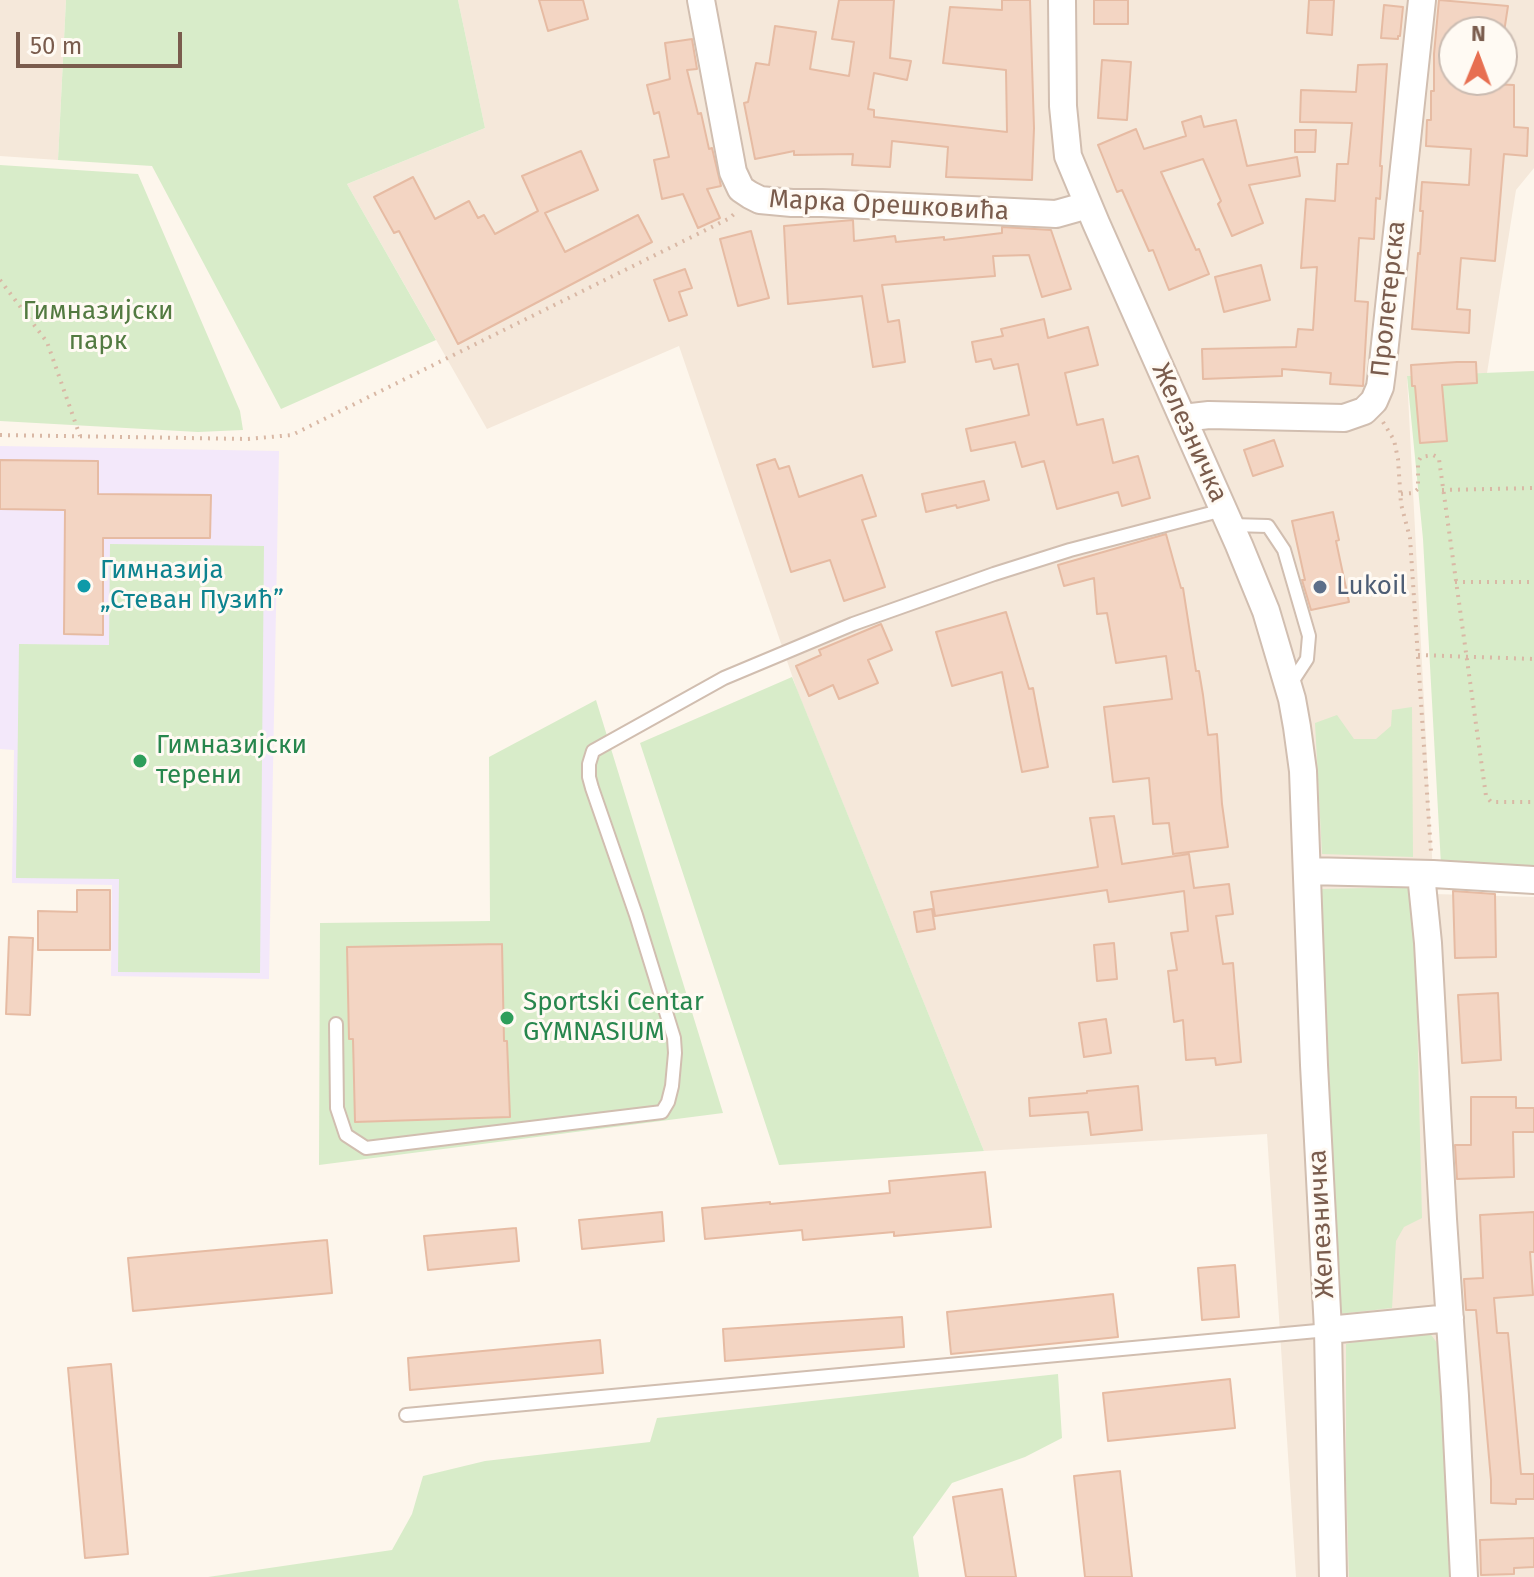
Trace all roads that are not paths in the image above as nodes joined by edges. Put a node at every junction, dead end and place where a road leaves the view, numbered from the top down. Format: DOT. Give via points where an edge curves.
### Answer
graph roads {
  1 [pos="701,0"];
  2 [pos="1062,0"];
  3 [pos="1422,0"];
  4 [pos="1088,205"];
  5 [pos="1183,418"];
  6 [pos="1227,518"];
  7 [pos="1289,688"];
  8 [pos="1307,871"];
  9 [pos="1427,874"];
  10 [pos="1534,880"];
  11 [pos="336,1024"];
  12 [pos="1450,1318"];
  13 [pos="1328,1330"];
  14 [pos="406,1415"];
  15 [pos="1333,1577"];
  16 [pos="1464,1577"];
  1 -- 4 [label="street, Марка Орешковића" via="733,172 750,195 792,203 1056,214"];
  2 -- 4 [label="street, Железничка" via="1066,142"];
  3 -- 5 [label="street, Пролетерска" via="1380,387 1374,401 1344,418"];
  4 -- 5 [label="street, Железничка"];
  5 -- 6 [label="street, Железничка"];
  6 -- 7 [label="street, Железничка" via="1266,611"];
  6 -- 7 [label="lane" via="1268,526 1284,550 1309,636 1307,659"];
  6 -- 11 [label="lane" via="1070,550 853,624 724,678 593,751 592,788 674,1038 672,1086 662,1112 366,1148 346,1135 337,1108"];
  7 -- 8 [label="street, Железничка" via="1303,771"];
  8 -- 9 [label="street"];
  8 -- 13 [label="street, Железничка"];
  9 -- 10 [label="street"];
  9 -- 12 [label="street"];
  12 -- 13 [label="street"];
  12 -- 16 [label="street"];
  13 -- 14 [label="lane"];
  13 -- 15 [label="street, Железничка"];
}
